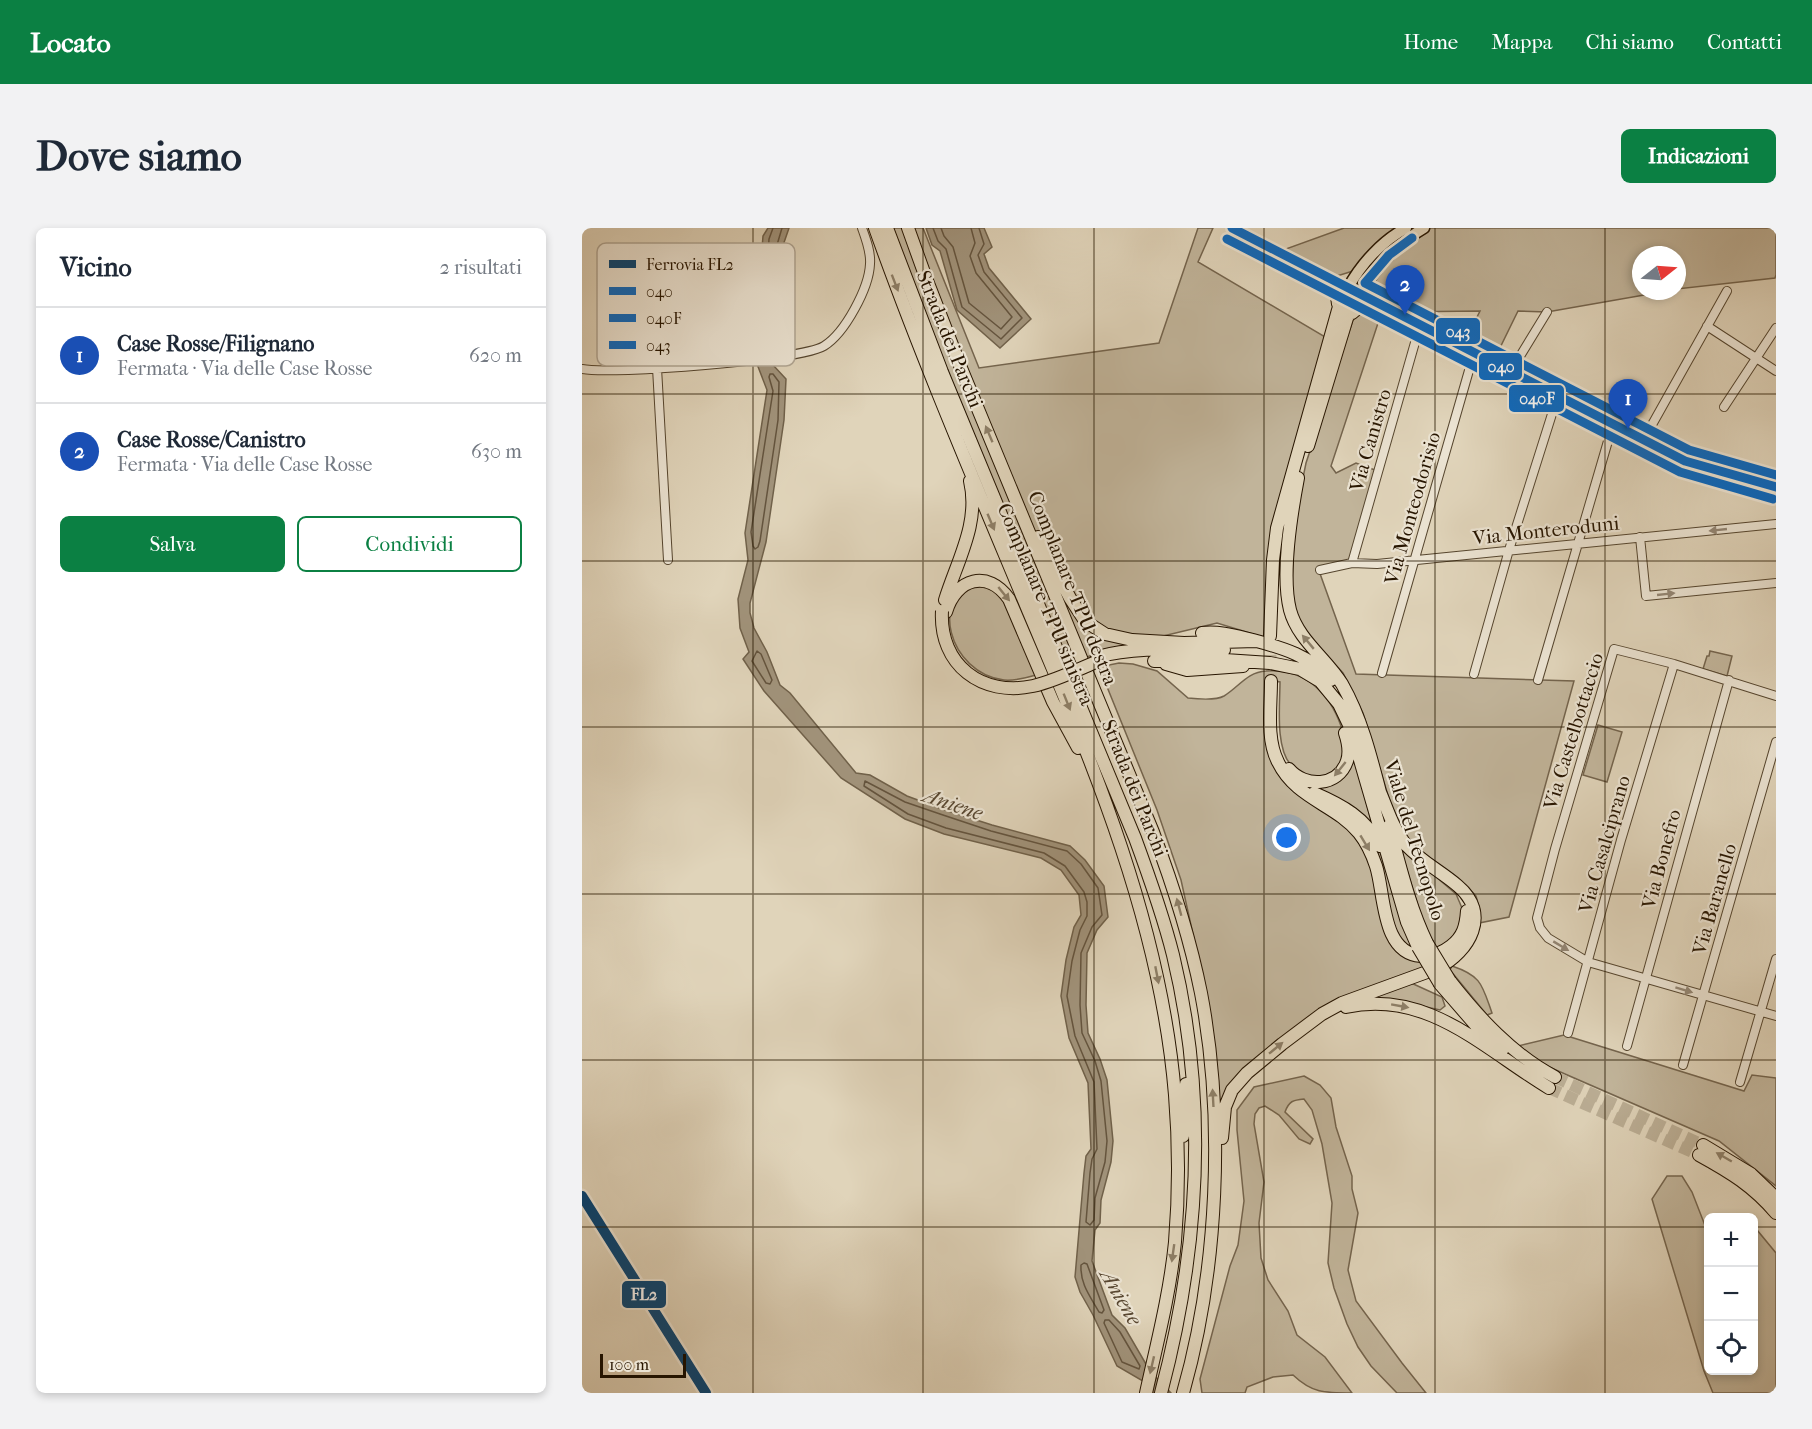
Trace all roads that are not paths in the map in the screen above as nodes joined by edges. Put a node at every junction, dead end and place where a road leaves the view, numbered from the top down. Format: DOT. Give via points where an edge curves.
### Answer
graph roads {
  1 [pos="862,228"];
  2 [pos="875,228"];
  3 [pos="887,228"];
  4 [pos="895,228"];
  5 [pos="907,228"];
  6 [pos="1232,228"];
  7 [pos="1406,228"];
  8 [pos="1424,228"];
  9 [pos="1374,271"];
  10 [pos="1356,275"];
  11 [pos="1335,282"];
  12 [pos="1353,291"];
  13 [pos="1727,291"];
  14 [pos="1373,301"];
  15 [pos="1547,312"];
  16 [pos="1342,314"];
  17 [pos="1420,325"];
  18 [pos="1707,326"];
  19 [pos="1776,328"];
  20 [pos="1474,352"];
  21 [pos="795,354"];
  22 [pos="1756,358"];
  23 [pos="679,366"];
  24 [pos="657,368"];
  25 [pos="582,369"];
  26 [pos="1511,371"];
  27 [pos="1776,371"];
  28 [pos="1558,395"];
  29 [pos="1724,407"];
  30 [pos="1614,424"];
  31 [pos="955,434"];
  32 [pos="1644,440"];
  33 [pos="1002,466"];
  34 [pos="1298,478"];
  35 [pos="1776,487"];
  36 [pos="1776,524"];
  37 [pos="1640,537"];
  38 [pos="1580,543"];
  39 [pos="1509,550"];
  40 [pos="668,560"];
  41 [pos="1414,560"];
  42 [pos="1352,563"];
  43 [pos="1320,570"];
  44 [pos="1776,582"];
  45 [pos="944,611"];
  46 [pos="1288,650"];
  47 [pos="1097,659"];
  48 [pos="1674,664"];
  49 [pos="1382,673"];
  50 [pos="1474,674"];
  51 [pos="1538,680"];
  52 [pos="1729,680"];
  53 [pos="1332,695"];
  54 [pos="1776,696"];
  55 [pos="1353,706"];
  56 [pos="1776,742"];
  57 [pos="1289,779"];
  58 [pos="1380,792"];
  59 [pos="1118,838"];
  60 [pos="1391,870"];
  61 [pos="1459,887"];
  62 [pos="1422,945"];
  63 [pos="1776,959"];
  64 [pos="1588,962"];
  65 [pos="1646,978"];
  66 [pos="1445,982"];
  67 [pos="1182,996"];
  68 [pos="1704,996"];
  69 [pos="1761,1011"];
  70 [pos="1322,1014"];
  71 [pos="1776,1016"];
  72 [pos="1568,1034"];
  73 [pos="1627,1046"];
  74 [pos="1683,1065"];
  75 [pos="1529,1076"];
  76 [pos="1740,1082"];
  77 [pos="1776,1198"];
  78 [pos="1776,1213"];
  79 [pos="1176,1215"];
  80 [pos="1209,1262"];
  81 [pos="1176,1353"];
  82 [pos="1146,1393"];
  83 [pos="1161,1393"];
  84 [pos="1170,1393"];
  85 [pos="1183,1393"];
  1 -- 21 [label="street" via="870,255 869,272 850,317 823,347"];
  2 -- 31 [label="highway, Complanare TPU sinistra, one-way"];
  3 -- 67 [label="highway, Strada dei Parchi" via="942,372 1135,838 1161,912"];
  4 -- 81 [label="highway, Strada dei Parchi" via="1142,837 1180,951 1195,1030 1202,1099 1198,1238 1193,1284"];
  33 -- 5 [label="highway, Complanare TPU destra, one-way"];
  6 -- 11 [label="street"];
  7 -- 10 [label="main road" via="1379,249"];
  8 -- 9 [label="main road" via="1398,245"];
  9 -- 12 [label="main road"];
  9 -- 14 [label="main road" via="1370,289"];
  10 -- 11 [label="main road"];
  10 -- 12 [label="main road"];
  11 -- 12 [label="street"];
  11 -- 16 [label="highway"];
  12 -- 14 [label="street"];
  12 -- 16 [label="highway"];
  13 -- 18 [label="street"];
  14 -- 16 [label="highway"];
  14 -- 17 [label="street"];
  15 -- 26 [label="street"];
  16 -- 34 [label="highway"];
  16 -- 34 [label="highway" via="1277,528 1273,636 1278,559"];
  17 -- 20 [label="street"];
  17 -- 42 [label="street, Via Canistro"];
  18 -- 22 [label="street"];
  18 -- 32 [label="street"];
  19 -- 22 [label="street"];
  20 -- 26 [label="street"];
  20 -- 41 [label="street, Via Monteodorisio"];
  22 -- 27 [label="street"];
  22 -- 29 [label="street"];
  23 -- 24 [label="street"];
  24 -- 25 [label="street"];
  24 -- 40 [label="street"];
  26 -- 28 [label="street"];
  28 -- 30 [label="street"];
  28 -- 39 [label="street"];
  30 -- 32 [label="street"];
  30 -- 38 [label="street"];
  31 -- 45 [label="highway" via="971,485 973,509"];
  31 -- 59 [label="highway, Complanare TPU sinistra, one-way"];
  32 -- 35 [label="street" via="1698,466"];
  33 -- 46 [label="highway" via="1070,598 1085,621 1104,634 1184,643 1256,641"];
  80 -- 33 [label="highway, Complanare TPU destra, one-way" via="1215,1146 1213,1097 1207,1035 1191,948 1153,832"];
  55 -- 34 [label="highway, one-way" via="1336,676 1299,632 1289,608 1288,553"];
  36 -- 37 [label="street, Via Monteroduni, one-way"];
  37 -- 38 [label="street, Via Monteroduni"];
  37 -- 44 [label="street, one-way" via="1646,596"];
  38 -- 39 [label="street, Via Monteroduni"];
  38 -- 51 [label="street"];
  39 -- 41 [label="street, Via Monteroduni"];
  39 -- 50 [label="street"];
  41 -- 42 [label="street, Via Monteroduni"];
  41 -- 49 [label="street, Via Monteodorisio"];
  42 -- 43 [label="street, Via Monteroduni"];
  45 -- 47 [label="highway, bridge" via="944,636 952,657 972,677 992,686 1031,687"];
  45 -- 59 [label="highway, one-way" via="967,583 984,581 996,585 1009,598"];
  46 -- 47 [label="highway" via="1132,651 1114,652"];
  46 -- 55 [label="highway" via="1320,669"];
  47 -- 53 [label="highway" via="1130,658 1188,670 1265,663 1300,669"];
  48 -- 52 [label="street, Via Castelbottaccio"];
  48 -- 64 [label="street, Via Casalciprano"];
  48 -- 64 [label="street, Via Castelbottaccio, one-way" via="1614,649 1538,909 1538,925 1548,938"];
  52 -- 54 [label="street, Via Castelbottaccio"];
  52 -- 65 [label="street, Via Bonefro"];
  53 -- 57 [label="highway, one-way" via="1347,742 1346,762 1326,781 1303,780 1288,768 1279,745 1273,681 1271,740 1278,764"];
  53 -- 60 [label="highway" via="1345,714 1356,746"];
  55 -- 58 [label="highway, Viale del Tecnopolo"];
  56 -- 68 [label="street, Via Baranello"];
  57 -- 60 [label="highway" via="1361,820 1374,835"];
  57 -- 61 [label="highway, one-way" via="1313,800 1347,820 1364,840 1376,867 1390,932 1407,952 1434,956 1457,940 1467,911"];
  58 -- 61 [label="highway" via="1405,844"];
  58 -- 62 [label="highway, Viale del Tecnopolo"];
  59 -- 79 [label="highway, Complanare TPU sinistra, one-way" via="1157,971 1167,1031 1176,1118"];
  60 -- 62 [label="highway, Viale del Tecnopolo" via="1407,922"];
  61 -- 70 [label="highway" via="1470,904 1474,922 1471,936 1459,955 1438,968 1356,997"];
  62 -- 66 [label="highway, Viale del Tecnopolo, bridge"];
  63 -- 69 [label="street"];
  64 -- 65 [label="street, Via Castelbottaccio"];
  64 -- 72 [label="street, Via Casalciprano"];
  65 -- 68 [label="street, Via Castelbottaccio, one-way"];
  65 -- 73 [label="street, Via Bonefro"];
  66 -- 75 [label="highway, Viale del Tecnopolo" via="1480,1030"];
  66 -- 75 [label="highway, Viale del Tecnopolo" via="1552,1083"];
  67 -- 79 [label="highway" via="1186,1097"];
  67 -- 81 [label="highway, Strada dei Parchi" via="1194,1101 1194,1194"];
  68 -- 69 [label="street, Via Castelbottaccio"];
  68 -- 74 [label="street, Via Baranello"];
  69 -- 71 [label="street, Via Castelbottaccio"];
  69 -- 76 [label="street"];
  70 -- 75 [label="highway, one-way" via="1370,1003 1410,1007 1450,1024"];
  80 -- 70 [label="highway, one-way" via="1225,1107 1232,1090 1247,1073"];
  77 -- 78 [label="highway, one-way" via="1751,1174 1701,1150 1758,1193"];
  79 -- 82 [label="highway, Complanare TPU sinistra, one-way" via="1169,1281"];
  80 -- 85 [label="highway, Complanare TPU destra"];
  81 -- 83 [label="highway, Strada dei Parchi"];
  81 -- 84 [label="highway, Strada dei Parchi"];
}
